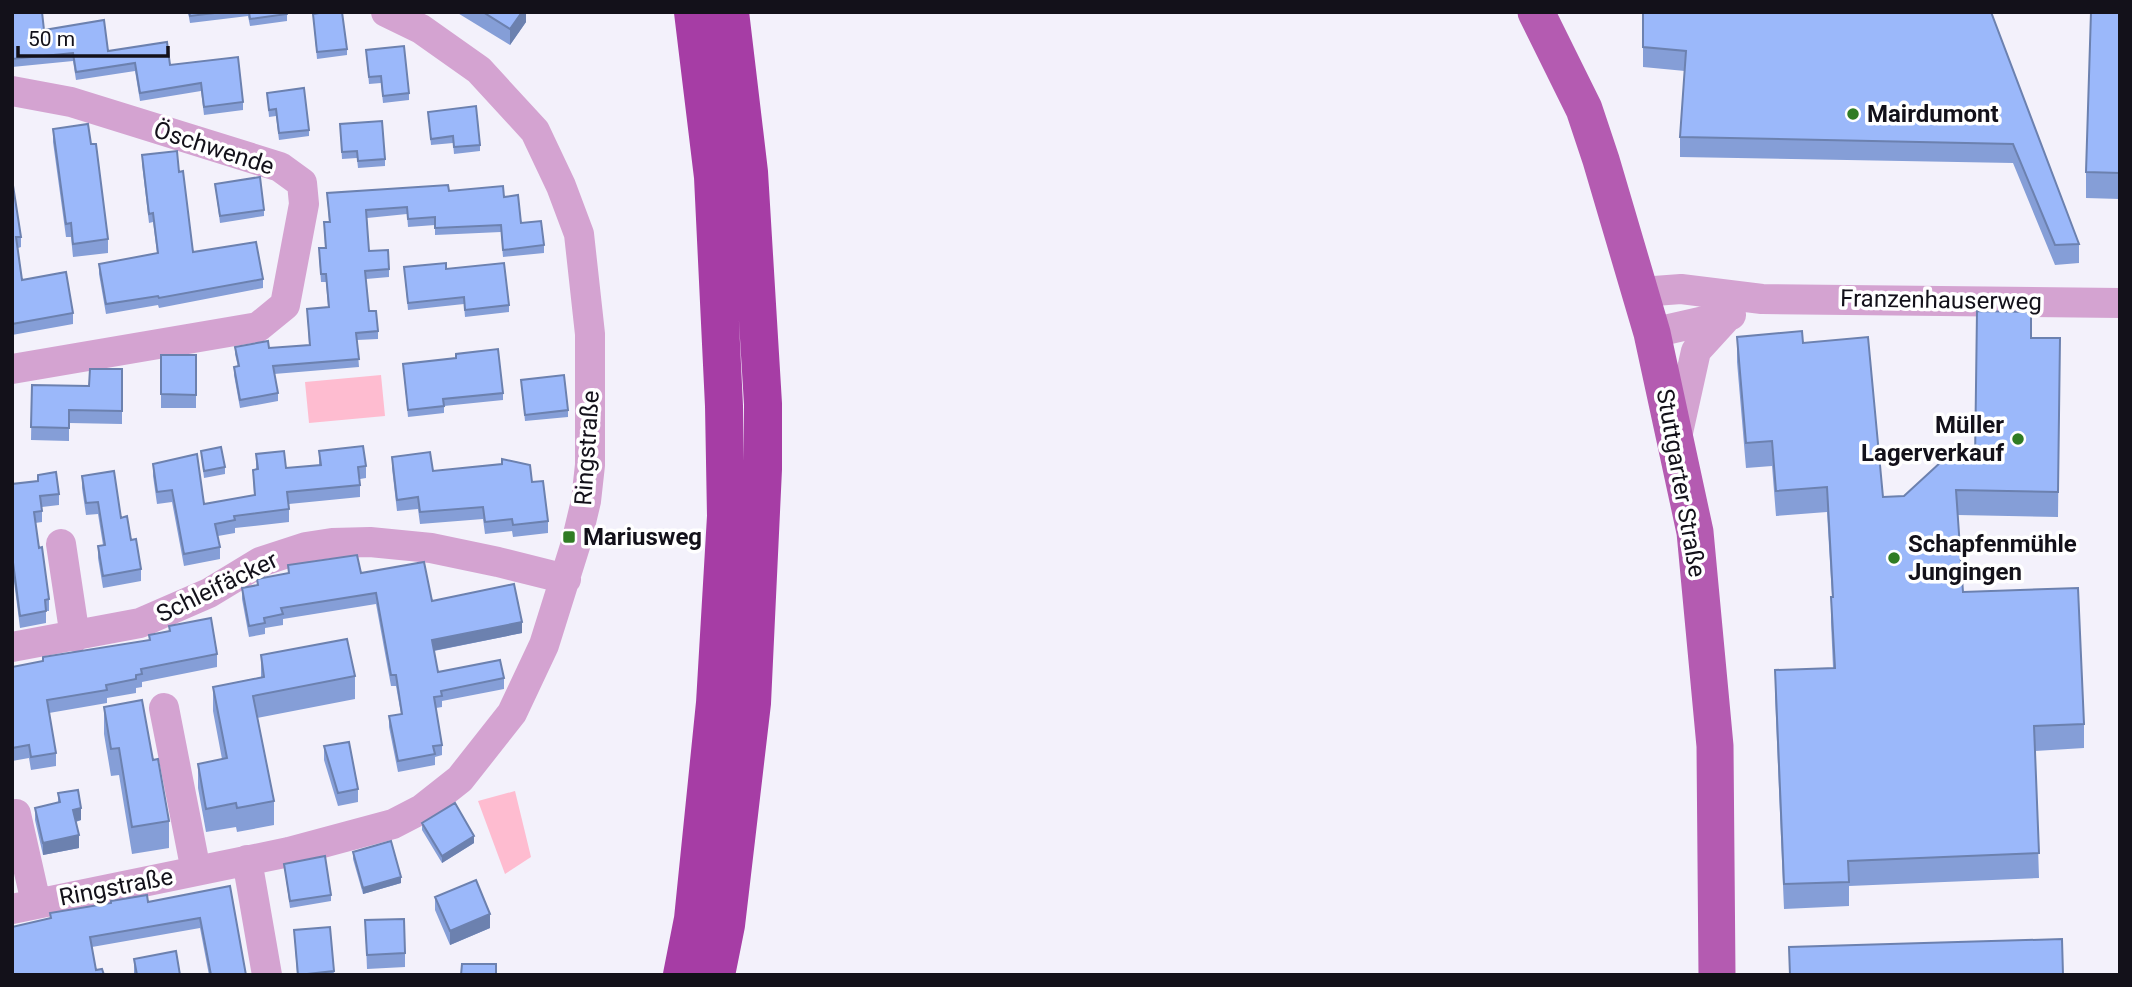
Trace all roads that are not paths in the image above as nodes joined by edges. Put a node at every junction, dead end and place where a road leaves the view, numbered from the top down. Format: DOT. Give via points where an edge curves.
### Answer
graph roads {
  1 [pos="386,12"];
  2 [pos="692,12"];
  3 [pos="730,12"];
  4 [pos="1536,12"];
  5 [pos="12,91"];
  6 [pos="1641,292"];
  7 [pos="1762,299"];
  8 [pos="2120,303"];
  9 [pos="1728,316"];
  10 [pos="2120,316"];
  11 [pos="1652,333"];
  12 [pos="12,369"];
  13 [pos="1676,441"];
  14 [pos="61,544"];
  15 [pos="566,579"];
  16 [pos="75,637"];
  17 [pos="12,647"];
  18 [pos="164,708"];
  19 [pos="16,814"];
  20 [pos="247,860"];
  21 [pos="196,871"];
  22 [pos="24,906"];
  23 [pos="267,975"];
  24 [pos="682,975"];
  25 [pos="716,975"];
  26 [pos="1717,975"];
  1 -- 15 [label="street, Ringstraße" via="421,29 479,70 534,131 579,234 590,334 592,430 586,501"];
  2 -- 24 [label="highway" via="713,177 726,516 715,703 693,919"];
  3 -- 25 [label="highway" via="749,172 763,392 763,469 752,703"];
  4 -- 6 [label="main road, Stuttgarter Straße" via="1584,108"];
  5 -- 12 [label="street, Öschwende" via="71,102 280,167 302,183 304,204 285,305 258,327"];
  6 -- 7 [label="street, Franzenhauserweg" via="1681,289"];
  6 -- 11 [label="main road, Stuttgarter Straße"];
  7 -- 8 [label="street, Franzenhauserweg"];
  7 -- 9 [label="street, Franzenhauserweg"];
  8 -- 10 [label="street, Franzenhauserweg"];
  9 -- 11 [label="street, Franzenhauserweg"];
  9 -- 13 [label="street" via="1696,351"];
  11 -- 13 [label="main road, Stuttgarter Straße"];
  13 -- 26 [label="main road, Stuttgarter Straße" via="1695,532 1715,747"];
  14 -- 16 [label="street"];
  15 -- 16 [label="street, Schleifäcker" via="431,548 332,543 260,562 209,593 140,623"];
  15 -- 20 [label="street, Ringstraße" via="544,645 512,713 460,779 422,808 381,829"];
  16 -- 17 [label="street, Schleifäcker"];
  18 -- 21 [label="street, Ringstraße"];
  19 -- 22 [label="street, Ringstraße"];
  20 -- 21 [label="street, Ringstraße"];
  20 -- 23 [label="street"];
  21 -- 22 [label="street, Ringstraße"];
}
